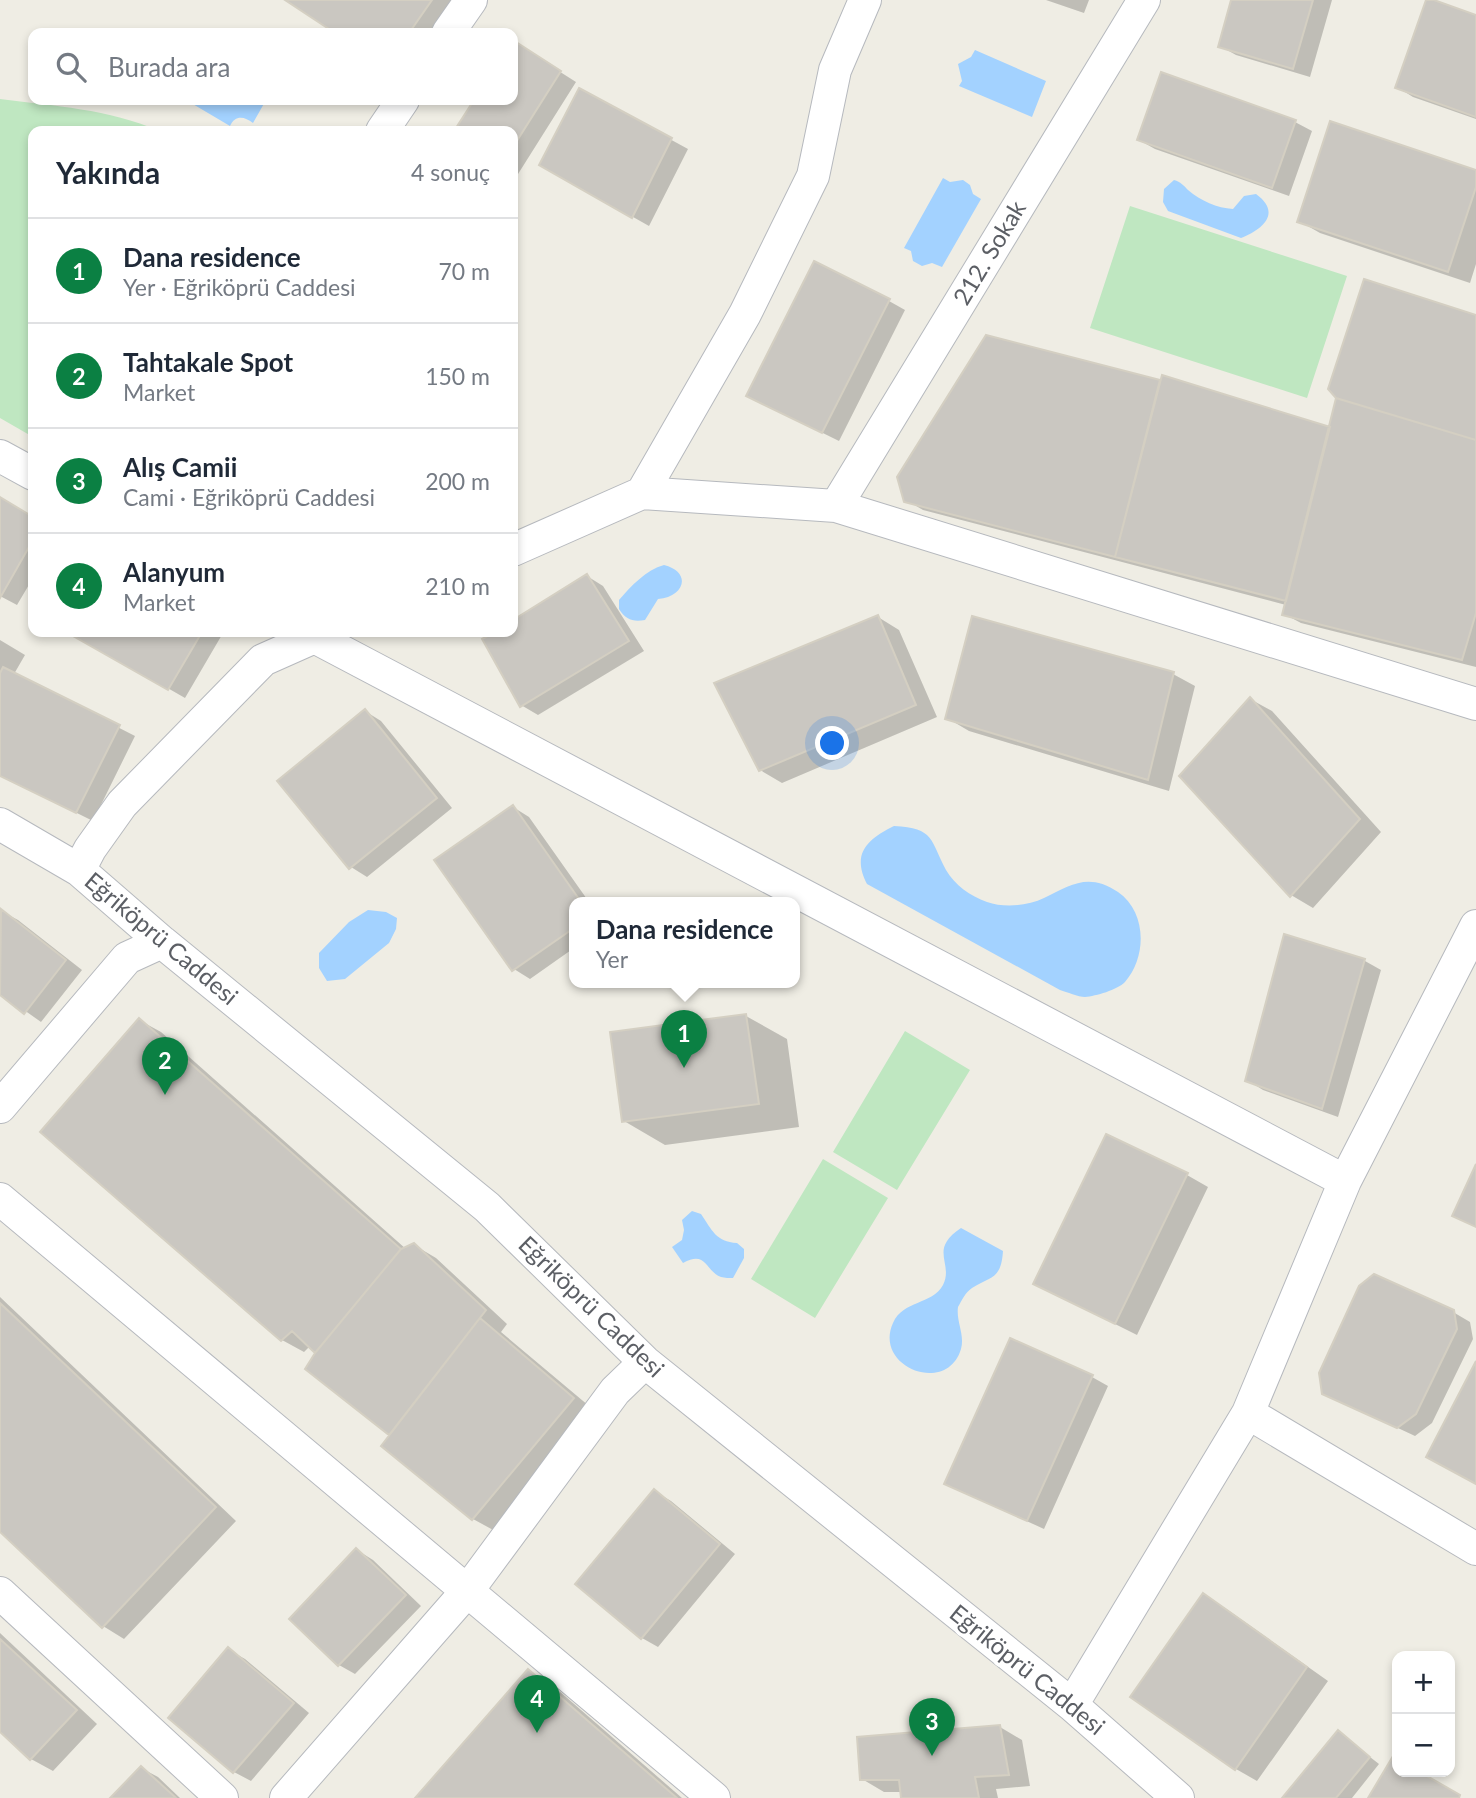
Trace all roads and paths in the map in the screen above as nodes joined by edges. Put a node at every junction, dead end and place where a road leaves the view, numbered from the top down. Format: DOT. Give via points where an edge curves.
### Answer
graph roads {
  1 [pos="471,0"];
  2 [pos="865,0"];
  3 [pos="1144,0"];
  4 [pos="452,28"];
  5 [pos="400,105"];
  6 [pos="386,126"];
  7 [pos="0,456"];
  8 [pos="28,471"];
  9 [pos="642,493"];
  10 [pos="836,506"];
  11 [pos="518,548"];
  12 [pos="309,637"];
  13 [pos="321,637"];
  14 [pos="1476,704"];
  15 [pos="0,824"];
  16 [pos="79,870"];
  17 [pos="1476,926"];
  18 [pos="162,942"];
  19 [pos="0,1107"];
  20 [pos="1345,1181"];
  21 [pos="0,1199"];
  22 [pos="645,1362"];
  23 [pos="1248,1413"];
  24 [pos="1476,1549"];
  25 [pos="468,1590"];
  26 [pos="0,1593"];
  27 [pos="1072,1705"];
  28 [pos="1167,1794"];
  29 [pos="222,1798"];
  30 [pos="286,1798"];
  31 [pos="714,1798"];
  1 -- 4 [label="street"];
  2 -- 9 [label="street" via="835,70 813,176 745,314"];
  3 -- 10 [label="street, 212. Sokak"];
  5 -- 6 [label="street"];
  7 -- 8 [label="street"];
  9 -- 10 [label="street"];
  9 -- 11 [label="street"];
  10 -- 14 [label="street"];
  12 -- 16 [label="street" via="264,660 122,804"];
  13 -- 20 [label="street"];
  15 -- 16 [label="street, Eğriköprü Caddesi"];
  16 -- 18 [label="street, Eğriköprü Caddesi"];
  17 -- 20 [label="street"];
  18 -- 19 [label="street" via="127,958"];
  18 -- 22 [label="street, Eğriköprü Caddesi" via="486,1207"];
  20 -- 23 [label="street"];
  21 -- 25 [label="street"];
  22 -- 25 [label="street" via="615,1391"];
  22 -- 27 [label="street, Eğriköprü Caddesi"];
  23 -- 24 [label="street"];
  23 -- 27 [label="street"];
  25 -- 30 [label="street"];
  25 -- 31 [label="street"];
  26 -- 29 [label="street"];
  27 -- 28 [label="street, Eğriköprü Caddesi"];
}
